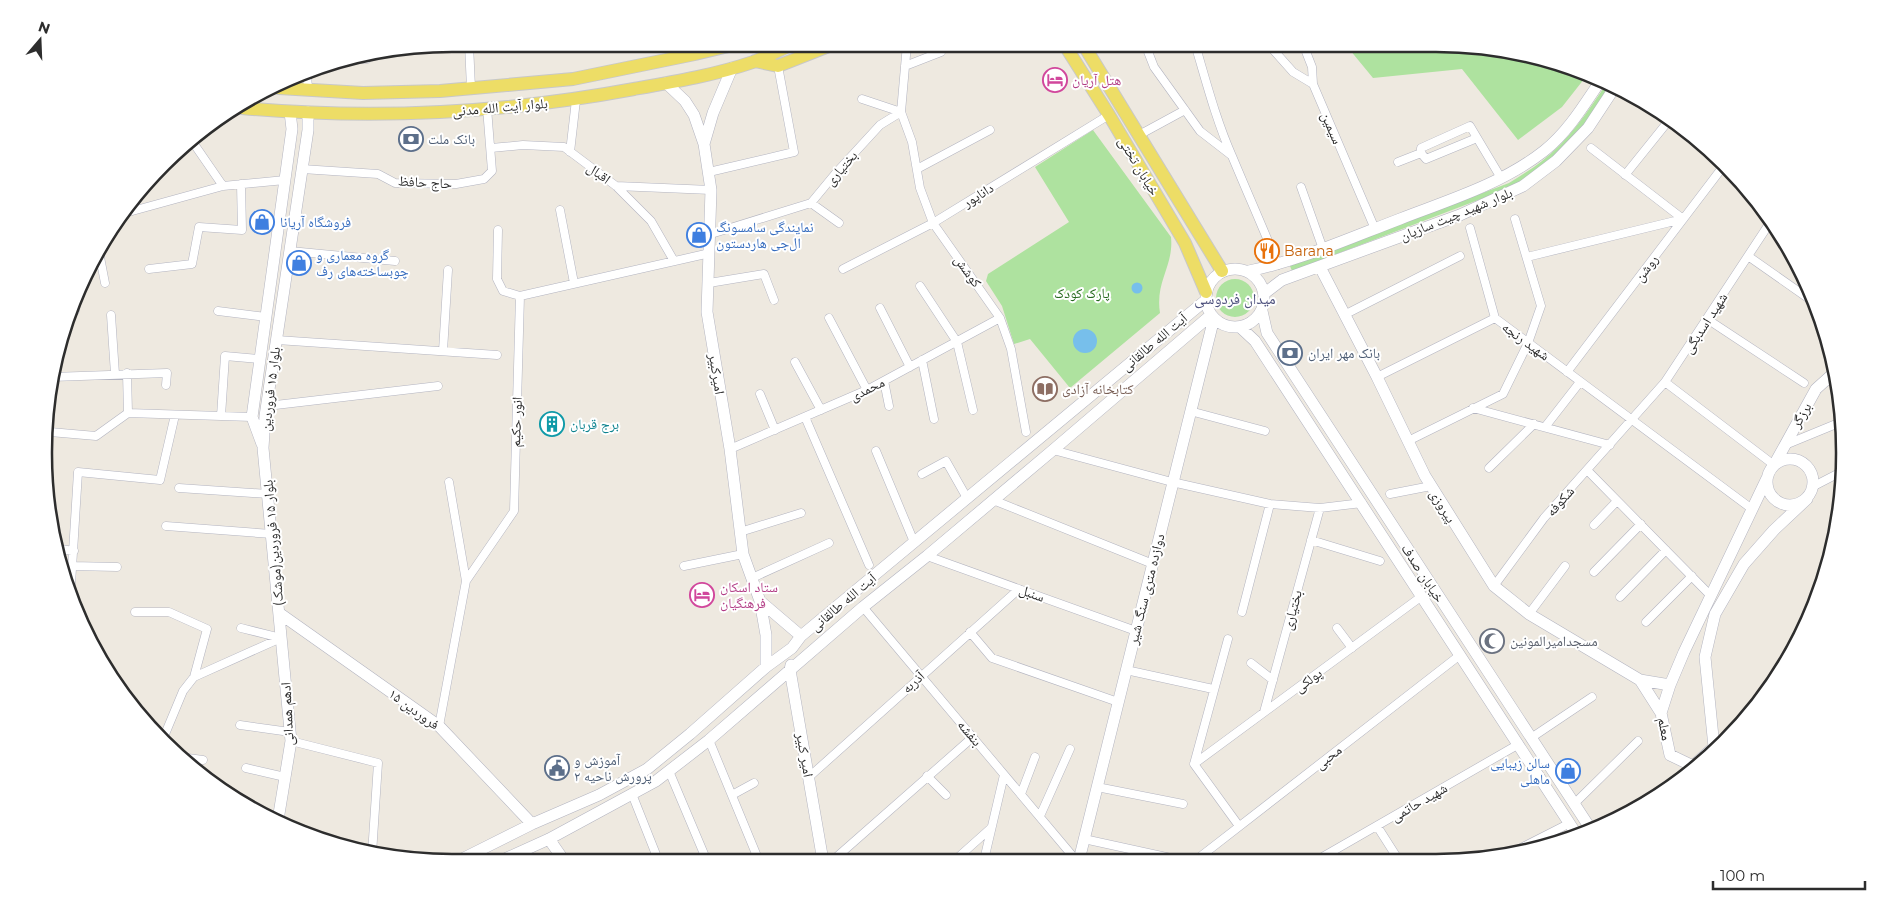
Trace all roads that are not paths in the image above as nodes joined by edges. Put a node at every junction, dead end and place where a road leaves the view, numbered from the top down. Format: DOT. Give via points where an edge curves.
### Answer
graph roads {
  1 [pos="469,52"];
  2 [pos="682,52"];
  3 [pos="773,52"];
  4 [pos="814,52"];
  5 [pos="906,52"];
  6 [pos="941,52"];
  7 [pos="1069,52"];
  8 [pos="1088,52"];
  9 [pos="1148,52"];
  10 [pos="1197,52"];
  11 [pos="1275,52"];
  12 [pos="1306,52"];
  13 [pos="755,62"];
  14 [pos="778,66"];
  15 [pos="905,66"];
  16 [pos="732,68"];
  17 [pos="307,80"];
  18 [pos="666,83"];
  19 [pos="1313,84"];
  20 [pos="1596,87"];
  21 [pos="471,88"];
  22 [pos="288,89"];
  23 [pos="308,90"];
  24 [pos="1611,94"];
  25 [pos="576,100"];
  26 [pos="862,100"];
  27 [pos="487,108"];
  28 [pos="249,109"];
  29 [pos="1185,110"];
  30 [pos="290,112"];
  31 [pos="308,112"];
  32 [pos="901,112"];
  33 [pos="713,113"];
  34 [pos="694,115"];
  35 [pos="1109,115"];
  36 [pos="1665,125"];
  37 [pos="292,129"];
  38 [pos="308,130"];
  39 [pos="990,130"];
  40 [pos="1139,135"];
  41 [pos="1477,138"];
  42 [pos="704,144"];
  43 [pos="196,146"];
  44 [pos="491,148"];
  45 [pos="1591,148"];
  46 [pos="570,152"];
  47 [pos="1421,153"];
  48 [pos="1231,155"];
  49 [pos="1398,162"];
  50 [pos="302,169"];
  51 [pos="917,169"];
  52 [pos="1719,171"];
  53 [pos="708,172"];
  54 [pos="1625,174"];
  55 [pos="1501,178"];
  56 [pos="285,180"];
  57 [pos="241,184"];
  58 [pos="223,186"];
  59 [pos="616,186"];
  60 [pos="1300,187"];
  61 [pos="711,190"];
  62 [pos="811,203"];
  63 [pos="560,210"];
  64 [pos="134,211"];
  65 [pos="1515,219"];
  66 [pos="1683,219"];
  67 [pos="838,222"];
  68 [pos="933,223"];
  69 [pos="1470,228"];
  70 [pos="1766,228"];
  71 [pos="1375,229"];
  72 [pos="498,230"];
  73 [pos="711,234"];
  74 [pos="1323,249"];
  75 [pos="290,252"];
  76 [pos="710,253"];
  77 [pos="1460,256"];
  78 [pos="1748,256"];
  79 [pos="1527,257"];
  80 [pos="395,261"];
  81 [pos="674,261"];
  82 [pos="101,263"];
  83 [pos="1278,265"];
  84 [pos="1320,268"];
  85 [pos="149,269"];
  86 [pos="843,269"];
  87 [pos="448,270"];
  88 [pos="1222,271"];
  89 [pos="1249,272"];
  90 [pos="105,283"];
  91 [pos="574,284"];
  92 [pos="709,284"];
  93 [pos="920,286"];
  94 [pos="1265,293"];
  95 [pos="1802,294"];
  96 [pos="520,296"];
  97 [pos="1206,296"];
  98 [pos="774,300"];
  99 [pos="880,308"];
  100 [pos="218,311"];
  101 [pos="1262,311"];
  102 [pos="111,315"];
  103 [pos="1344,315"];
  104 [pos="1213,316"];
  105 [pos="266,317"];
  106 [pos="829,318"];
  107 [pos="1000,318"];
  108 [pos="1495,318"];
  109 [pos="1707,319"];
  110 [pos="1240,327"];
  111 [pos="277,340"];
  112 [pos="956,342"];
  113 [pos="1528,343"];
  114 [pos="443,351"];
  115 [pos="497,355"];
  116 [pos="260,360"];
  117 [pos="922,360"];
  118 [pos="795,362"];
  119 [pos="910,367"];
  120 [pos="1567,372"];
  121 [pos="127,373"];
  122 [pos="116,374"];
  123 [pos="60,377"];
  124 [pos="1377,377"];
  125 [pos="1828,377"];
  126 [pos="884,381"];
  127 [pos="1580,382"];
  128 [pos="1665,382"];
  129 [pos="1804,383"];
  130 [pos="166,385"];
  131 [pos="438,386"];
  132 [pos="867,390"];
  133 [pos="760,394"];
  134 [pos="267,406"];
  135 [pos="889,406"];
  136 [pos="1474,408"];
  137 [pos="821,410"];
  138 [pos="973,410"];
  139 [pos="1190,411"];
  140 [pos="128,413"];
  141 [pos="175,415"];
  142 [pos="220,416"];
  143 [pos="252,417"];
  144 [pos="806,417"];
  145 [pos="934,419"];
  146 [pos="1632,420"];
  147 [pos="1534,424"];
  148 [pos="1835,425"];
  149 [pos="1545,427"];
  150 [pos="775,430"];
  151 [pos="1264,431"];
  152 [pos="53,432"];
  153 [pos="1026,432"];
  154 [pos="1408,441"];
  155 [pos="1610,445"];
  156 [pos="1783,446"];
  157 [pos="263,448"];
  158 [pos="730,449"];
  159 [pos="1053,450"];
  160 [pos="876,451"];
  161 [pos="1774,465"];
  162 [pos="1489,468"];
  163 [pos="1587,470"];
  164 [pos="922,474"];
  165 [pos="1835,475"];
  166 [pos="1767,478"];
  167 [pos="449,482"];
  168 [pos="1172,482"];
  169 [pos="1431,486"];
  170 [pos="1814,486"];
  171 [pos="180,488"];
  172 [pos="268,494"];
  173 [pos="1390,494"];
  174 [pos="967,498"];
  175 [pos="1807,499"];
  176 [pos="993,500"];
  177 [pos="1617,501"];
  178 [pos="1362,503"];
  179 [pos="1270,504"];
  180 [pos="1320,508"];
  181 [pos="1752,509"];
  182 [pos="801,513"];
  183 [pos="1641,524"];
  184 [pos="1594,525"];
  185 [pos="166,526"];
  186 [pos="740,532"];
  187 [pos="272,534"];
  188 [pos="1312,540"];
  189 [pos="914,542"];
  190 [pos="829,543"];
  191 [pos="64,550"];
  192 [pos="1666,550"];
  193 [pos="74,551"];
  194 [pos="743,554"];
  195 [pos="927,556"];
  196 [pos="1380,561"];
  197 [pos="1153,564"];
  198 [pos="869,565"];
  199 [pos="72,566"];
  200 [pos="684,566"];
  201 [pos="1565,566"];
  202 [pos="117,567"];
  203 [pos="880,571"];
  204 [pos="1594,572"];
  205 [pos="72,574"];
  206 [pos="1692,576"];
  207 [pos="752,578"];
  208 [pos="466,581"];
  209 [pos="892,584"];
  210 [pos="1494,586"];
  211 [pos="1019,589"];
  212 [pos="1422,596"];
  213 [pos="1711,596"];
  214 [pos="1620,597"];
  215 [pos="760,601"];
  216 [pos="863,607"];
  217 [pos="135,612"];
  218 [pos="1242,612"];
  219 [pos="279,613"];
  220 [pos="1529,614"];
  221 [pos="1646,622"];
  222 [pos="242,628"];
  223 [pos="1337,628"];
  224 [pos="1136,631"];
  225 [pos="970,632"];
  226 [pos="801,636"];
  227 [pos="282,638"];
  228 [pos="1228,639"];
  229 [pos="792,648"];
  230 [pos="1352,648"];
  231 [pos="1460,655"];
  232 [pos="1251,663"];
  233 [pos="766,667"];
  234 [pos="790,670"];
  235 [pos="1126,670"];
  236 [pos="921,675"];
  237 [pos="194,677"];
  238 [pos="1273,680"];
  239 [pos="1640,680"];
  240 [pos="1670,686"];
  241 [pos="1213,689"];
  242 [pos="1592,698"];
  243 [pos="730,699"];
  244 [pos="1118,702"];
  245 [pos="740,711"];
  246 [pos="1264,712"];
  247 [pos="1661,713"];
  248 [pos="240,725"];
  249 [pos="439,726"];
  250 [pos="166,732"];
  251 [pos="291,736"];
  252 [pos="973,737"];
  253 [pos="1531,738"];
  254 [pos="709,740"];
  255 [pos="1713,740"];
  256 [pos="1638,741"];
  257 [pos="1519,744"];
  258 [pos="1070,749"];
  259 [pos="1035,757"];
  260 [pos="195,759"];
  261 [pos="203,760"];
  262 [pos="1194,764"];
  263 [pos="1686,765"];
  264 [pos="246,768"];
  265 [pos="669,771"];
  266 [pos="1004,775"];
  267 [pos="927,776"];
  268 [pos="285,778"];
  269 [pos="809,778"];
  270 [pos="754,783"];
  271 [pos="1097,787"];
  272 [pos="632,794"];
  273 [pos="1021,794"];
  274 [pos="732,795"];
  275 [pos="946,795"];
  276 [pos="1184,804"];
  277 [pos="1574,804"];
  278 [pos="279,813"];
  279 [pos="1040,816"];
  280 [pos="1570,823"];
  281 [pos="1587,823"];
  282 [pos="532,824"];
  283 [pos="1239,826"];
  284 [pos="1377,826"];
  285 [pos="991,828"];
  286 [pos="1573,829"];
  287 [pos="549,839"];
  288 [pos="1084,839"];
  289 [pos="1535,841"];
  290 [pos="373,845"];
  291 [pos="472,854"];
  292 [pos="516,854"];
  293 [pos="560,854"];
  294 [pos="656,854"];
  295 [pos="703,854"];
  296 [pos="756,854"];
  297 [pos="822,854"];
  298 [pos="840,854"];
  299 [pos="961,854"];
  300 [pos="985,854"];
  301 [pos="1073,854"];
  302 [pos="1080,854"];
  303 [pos="1144,854"];
  304 [pos="1204,854"];
  305 [pos="1328,854"];
  306 [pos="1395,854"];
  1 -- 21 [label="street"];
  2 -- 21 [label="main road, بلوار آیت الله مدنی" via="573,79"];
  3 -- 13 [label="main road"];
  4 -- 14 [label="main road"];
  5 -- 15 [label="street"];
  6 -- 15 [label="street"];
  7 -- 35 [label="main road, خیابان تختی"];
  8 -- 40 [label="main road, خیابان تختی"];
  9 -- 29 [label="street" via="1154,67"];
  10 -- 48 [label="street"];
  11 -- 19 [label="street" via="1293,72"];
  12 -- 19 [label="street, سیمین" via="1312,67"];
  13 -- 14 [label="main road"];
  13 -- 16 [label="main road, بلوار آیت الله مدنی"];
  14 -- 53 [label="street" via="794,152"];
  15 -- 32 [label="street"];
  16 -- 18 [label="main road, بلوار آیت الله مدنی"];
  16 -- 33 [label="main road"];
  17 -- 23 [label="street"];
  18 -- 25 [label="main road, بلوار آیت الله مدنی"];
  18 -- 34 [label="main road"];
  19 -- 71 [label="street, سیمین"];
  20 -- 55 [label="main road, بلوار شهید چیت سازیان" via="1575,118 1546,149"];
  21 -- 23 [label="main road, بلوار آیت الله مدنی" via="363,94"];
  22 -- 23 [label="main road, بلوار آیت الله مدنی"];
  24 -- 84 [label="main road, بلوار شهید چیت سازیان" via="1582,134 1556,161 1522,186 1460,215"];
  25 -- 27 [label="main road, بلوار آیت الله مدنی"];
  25 -- 46 [label="street"];
  26 -- 32 [label="street"];
  27 -- 31 [label="main road, بلوار آیت الله مدنی" via="363,115"];
  27 -- 44 [label="street, حاج حافظ"];
  28 -- 30 [label="main road, بلوار آیت الله مدنی"];
  29 -- 40 [label="street"];
  29 -- 48 [label="street" via="1200,131"];
  30 -- 31 [label="main road, بلوار آیت الله مدنی"];
  30 -- 37 [label="main road, بلوار ۱۵ فروردین"];
  31 -- 38 [label="main road, بلوار ۱۵ فروردین"];
  32 -- 51 [label="street, کوشش"];
  32 -- 62 [label="street, بختیاری" via="880,125"];
  33 -- 34 [label="main road" via="702,110"];
  33 -- 42 [label="main road"];
  34 -- 42 [label="main road"];
  35 -- 68 [label="street, داناپور"];
  35 -- 97 [label="main road, خیابان تختی" via="1186,243"];
  36 -- 54 [label="street"];
  37 -- 38 [label="main road" via="301,127"];
  37 -- 56 [label="main road, بلوار ۱۵ فروردین"];
  38 -- 50 [label="main road, بلوار ۱۵ فروردین"];
  39 -- 51 [label="street"];
  40 -- 88 [label="main road, خیابان تختی"];
  41 -- 47 [label="street" via="1426,158"];
  41 -- 47 [label="street" via="1470,126 1421,148"];
  41 -- 55 [label="street"];
  42 -- 53 [label="main road, امیرکبیر"];
  43 -- 58 [label="street"];
  44 -- 46 [label="street, اقبال" via="564,146"];
  44 -- 50 [label="street, حاج حافظ" via="492,171 484,180 456,184 395,182 378,174"];
  45 -- 54 [label="street"];
  46 -- 59 [label="street, اقبال"];
  47 -- 49 [label="street"];
  48 -- 83 [label="street"];
  50 -- 75 [label="main road, بلوار ۱۵ فروردین"];
  51 -- 68 [label="street, کوشش" via="920,188"];
  52 -- 66 [label="street, روشن"];
  53 -- 61 [label="main road, امیرکبیر"];
  54 -- 66 [label="street"];
  55 -- 71 [label="main road, بلوار شهید چیت سازیان"];
  56 -- 57 [label="street"];
  56 -- 105 [label="main road, بلوار ۱۵ فروردین"];
  57 -- 58 [label="street"];
  57 -- 85 [label="street" via="242,230 199,226 192,264"];
  58 -- 64 [label="street"];
  59 -- 61 [label="street"];
  59 -- 81 [label="street, اقبال" via="651,221"];
  60 -- 74 [label="street"];
  61 -- 73 [label="main road, امیرکبیر"];
  62 -- 67 [label="street"];
  62 -- 73 [label="street"];
  63 -- 91 [label="street"];
  65 -- 79 [label="street"];
  66 -- 79 [label="street"];
  66 -- 120 [label="street, روشن"];
  68 -- 86 [label="street, داناپور"];
  68 -- 107 [label="street, کوشش"];
  69 -- 108 [label="street, شهید رنجه"];
  70 -- 78 [label="street, شهید اسدبگی"];
  71 -- 74 [label="main road, بلوار شهید چیت سازیان"];
  72 -- 96 [label="street" via="498,278 503,291"];
  73 -- 76 [label="main road, امیرکبیر"];
  74 -- 83 [label="main road, بلوار شهید چیت سازیان"];
  75 -- 80 [label="street"];
  75 -- 111 [label="main road, بلوار ۱۵ فروردین"];
  76 -- 81 [label="street"];
  76 -- 92 [label="main road, امیرکبیر"];
  77 -- 103 [label="street"];
  78 -- 95 [label="street"];
  78 -- 109 [label="street, شهید اسدبگی"];
  79 -- 113 [label="street" via="1541,306"];
  81 -- 91 [label="street"];
  82 -- 90 [label="street"];
  83 -- 89 [label="main road, بلوار شهید چیت سازیان"];
  84 -- 94 [label="main road, بلوار شهید چیت سازیان" via="1282,280"];
  84 -- 103 [label="main road, پیروزی"];
  87 -- 114 [label="street"];
  88 -- 89 [label="main road" via="1240,268"];
  88 -- 97 [label="main road" via="1209,284"];
  89 -- 94 [label="main road" via="1257,277"];
  91 -- 96 [label="street"];
  92 -- 98 [label="street" via="764,274"];
  92 -- 158 [label="main road, امیرکبیر" via="707,312"];
  93 -- 112 [label="street"];
  94 -- 101 [label="main road"];
  96 -- 208 [label="street, انور حکیم" via="514,511"];
  97 -- 104 [label="main road"];
  97 -- 174 [label="main road, آیت الله طالقانی"];
  99 -- 119 [label="street"];
  100 -- 105 [label="street"];
  101 -- 110 [label="main road" via="1256,319"];
  101 -- 253 [label="main road, خیابان صدف" via="1267,333"];
  102 -- 122 [label="street"];
  103 -- 124 [label="main road, پیروزی"];
  104 -- 110 [label="main road" via="1221,324"];
  104 -- 139 [label="main road, دوازده متری سنگ شیر"];
  104 -- 159 [label="main road, آیت الله طالقانی"];
  105 -- 116 [label="main road, بلوار ۱۵ فروردین"];
  106 -- 132 [label="street"];
  107 -- 112 [label="street, محمدی"];
  107 -- 153 [label="street, کوشش" via="1011,349"];
  108 -- 113 [label="street, شهید رنجه"];
  108 -- 124 [label="street"];
  109 -- 128 [label="street, شهید اسدبگی"];
  109 -- 129 [label="street"];
  110 -- 178 [label="main road, خیابان صدف" via="1255,341"];
  111 -- 114 [label="street"];
  111 -- 134 [label="main road, بلوار ۱۵ فروردین"];
  112 -- 117 [label="street, محمدی"];
  112 -- 138 [label="street"];
  113 -- 120 [label="street, شهید رنجه"];
  113 -- 136 [label="street" via="1502,394"];
  114 -- 115 [label="street"];
  116 -- 142 [label="street" via="225,356"];
  116 -- 143 [label="main road, بلوار ۱۵ فروردین"];
  117 -- 119 [label="street, محمدی"];
  117 -- 145 [label="street"];
  118 -- 137 [label="street"];
  119 -- 126 [label="street, محمدی"];
  120 -- 127 [label="street, شهید رنجه"];
  121 -- 122 [label="street"];
  121 -- 130 [label="street" via="167,373"];
  121 -- 140 [label="street"];
  122 -- 123 [label="street"];
  124 -- 154 [label="main road, پیروزی"];
  125 -- 156 [label="main road, برزگر" via="1816,389"];
  126 -- 132 [label="street, محمدی"];
  126 -- 135 [label="street"];
  127 -- 146 [label="street, شهید رنجه"];
  127 -- 149 [label="street"];
  128 -- 146 [label="street, شهید اسدبگی"];
  128 -- 161 [label="street"];
  131 -- 134 [label="street"];
  132 -- 137 [label="street, محمدی"];
  133 -- 150 [label="street"];
  134 -- 157 [label="main road, بلوار ۱۵ فروردین"];
  136 -- 147 [label="street"];
  136 -- 154 [label="street"];
  137 -- 144 [label="street, محمدی"];
  139 -- 151 [label="street"];
  139 -- 168 [label="main road, دوازده متری سنگ شیر"];
  140 -- 141 [label="street"];
  140 -- 152 [label="street" via="96,436"];
  141 -- 142 [label="street"];
  141 -- 193 [label="street" via="160,480 78,472"];
  142 -- 143 [label="street"];
  143 -- 157 [label="main road, بلوار ۱۵ فروردین"];
  144 -- 150 [label="street, محمدی"];
  144 -- 198 [label="street"];
  146 -- 155 [label="street, شکوفه"];
  146 -- 181 [label="street, شهید رنجه"];
  147 -- 149 [label="street"];
  147 -- 162 [label="street"];
  148 -- 156 [label="street"];
  149 -- 155 [label="street"];
  150 -- 158 [label="street, محمدی"];
  154 -- 169 [label="main road, پیروزی"];
  155 -- 163 [label="street, شکوفه"];
  156 -- 161 [label="main road, برزگر"];
  157 -- 172 [label="main road, بلوار ۱۵ فروردین(موشک)"];
  158 -- 186 [label="main road, امیرکبیر"];
  159 -- 168 [label="street"];
  159 -- 176 [label="main road, آیت الله طالقانی"];
  160 -- 189 [label="street"];
  161 -- 166 [label="main road"];
  161 -- 170 [label="main road" via="1787,459 1801,461 1812,472"];
  163 -- 177 [label="street"];
  163 -- 210 [label="street, شکوفه" via="1544,518"];
  164 -- 174 [label="street" via="946,461"];
  165 -- 170 [label="street"];
  166 -- 175 [label="main road" via="1769,493 1779,503 1794,506"];
  166 -- 181 [label="main road, معلم"];
  167 -- 208 [label="street"];
  168 -- 179 [label="street"];
  168 -- 197 [label="main road, دوازده متری سنگ شیر"];
  169 -- 173 [label="street"];
  169 -- 210 [label="main road, پیروزی"];
  170 -- 175 [label="main road"];
  171 -- 172 [label="street"];
  172 -- 187 [label="main road, بلوار ۱۵ فروردین(موشک)"];
  174 -- 189 [label="main road, آیت الله طالقانی"];
  175 -- 255 [label="main road, معلم" via="1744,564 1715,614 1705,657"];
  176 -- 195 [label="main road, آیت الله طالقانی"];
  176 -- 197 [label="street"];
  177 -- 183 [label="street"];
  177 -- 184 [label="street"];
  178 -- 180 [label="street"];
  178 -- 212 [label="main road, خیابان صدف"];
  179 -- 180 [label="street"];
  179 -- 218 [label="street"];
  180 -- 188 [label="street, بختیاری"];
  181 -- 213 [label="main road, معلم"];
  182 -- 186 [label="street"];
  183 -- 192 [label="street"];
  183 -- 204 [label="street"];
  185 -- 187 [label="street"];
  186 -- 194 [label="main road, امیرکبیر"];
  187 -- 219 [label="main road, بلوار ۱۵ فروردین(موشک)"];
  188 -- 196 [label="street"];
  188 -- 238 [label="street, بختیاری"];
  189 -- 203 [label="main road, آیت الله طالقانی"];
  190 -- 207 [label="street"];
  191 -- 193 [label="street"];
  192 -- 206 [label="street"];
  192 -- 214 [label="street"];
  193 -- 199 [label="street"];
  194 -- 200 [label="street"];
  194 -- 207 [label="main road, امیرکبیر"];
  195 -- 209 [label="main road, آیت الله طالقانی"];
  195 -- 211 [label="street, سنبل"];
  197 -- 224 [label="main road, دوازده متری سنگ شیر"];
  199 -- 202 [label="street"];
  199 -- 205 [label="street"];
  201 -- 220 [label="street"];
  203 -- 209 [label="main road"];
  203 -- 226 [label="main road, آیت الله طالقانی"];
  206 -- 213 [label="street"];
  206 -- 221 [label="street"];
  207 -- 215 [label="main road, امیرکبیر"];
  208 -- 249 [label="street, انور حکیم"];
  209 -- 216 [label="main road, آیت الله طالقانی"];
  210 -- 220 [label="main road, پیروزی"];
  211 -- 224 [label="street, سنبل"];
  211 -- 225 [label="street, آذربه"];
  212 -- 230 [label="street, پولکی"];
  212 -- 231 [label="main road, خیابان صدف"];
  213 -- 240 [label="main road, معلم"];
  215 -- 226 [label="main road"];
  215 -- 233 [label="main road, امیرکبیر" via="766,635"];
  216 -- 234 [label="main road, آیت الله طالقانی"];
  216 -- 236 [label="street, بنفشه"];
  217 -- 237 [label="street" via="170,612 207,629"];
  219 -- 227 [label="main road, بلوار ۱۵ فروردین(موشک)"];
  219 -- 249 [label="main road, ۱۵ فروردین"];
  220 -- 239 [label="main road, پیروزی"];
  222 -- 227 [label="street"];
  223 -- 230 [label="street"];
  224 -- 235 [label="main road, دوازده متری سنگ شیر"];
  225 -- 236 [label="street, آذربه"];
  225 -- 244 [label="street" via="992,658"];
  226 -- 229 [label="main road, آیت الله طالقانی"];
  227 -- 237 [label="street"];
  227 -- 251 [label="main road, ادهم همدانی"];
  228 -- 241 [label="street"];
  229 -- 233 [label="main road, آیت الله طالقانی"];
  229 -- 234 [label="main road, امیر کبیر"];
  230 -- 246 [label="street, پولکی"];
  231 -- 257 [label="main road, خیابان صدف"];
  231 -- 283 [label="street, محبی"];
  232 -- 238 [label="street"];
  233 -- 243 [label="main road, آیت الله طالقانی"];
  234 -- 245 [label="main road, آیت الله طالقانی"];
  234 -- 269 [label="main road, امیر کبیر"];
  235 -- 241 [label="street"];
  235 -- 244 [label="main road, دوازده متری سنگ شیر"];
  236 -- 252 [label="street, بنفشه"];
  236 -- 269 [label="street, آذربه"];
  237 -- 250 [label="street" via="183,691"];
  238 -- 246 [label="street, بختیاری"];
  239 -- 240 [label="main road"];
  239 -- 247 [label="main road"];
  240 -- 247 [label="main road, معلم"];
  241 -- 262 [label="street"];
  242 -- 253 [label="street"];
  243 -- 245 [label="main road"];
  243 -- 282 [label="main road, آیت الله طالقانی" via="647,769 599,795"];
  244 -- 271 [label="main road, دوازده متری سنگ شیر"];
  245 -- 254 [label="main road, آیت الله طالقانی"];
  246 -- 262 [label="street, پولکی"];
  247 -- 263 [label="main road, معلم" via="1670,755"];
  248 -- 251 [label="street"];
  249 -- 282 [label="main road, ۱۵ فروردین"];
  251 -- 268 [label="main road, ادهم همدانی"];
  251 -- 290 [label="street" via="378,763"];
  252 -- 266 [label="street, بنفشه"];
  252 -- 267 [label="street"];
  253 -- 277 [label="main road, خیابان صدف"];
  254 -- 265 [label="main road, آیت الله طالقانی"];
  254 -- 274 [label="street"];
  256 -- 277 [label="street"];
  257 -- 280 [label="main road, خیابان صدف"];
  257 -- 284 [label="street, شهید حاتمی"];
  258 -- 279 [label="street"];
  259 -- 273 [label="street"];
  260 -- 261 [label="street"];
  262 -- 283 [label="street"];
  264 -- 268 [label="street"];
  265 -- 272 [label="main road, آیت الله طالقانی"];
  265 -- 295 [label="street"];
  266 -- 273 [label="street, بنفشه"];
  266 -- 285 [label="street"];
  267 -- 275 [label="street"];
  267 -- 298 [label="street"];
  268 -- 278 [label="main road, ادهم همدانی"];
  269 -- 297 [label="main road, امیر کبیر"];
  270 -- 274 [label="street"];
  271 -- 276 [label="street"];
  271 -- 288 [label="main road, دوازده متری سنگ شیر"];
  272 -- 287 [label="main road, آیت الله طالقانی"];
  272 -- 294 [label="street"];
  273 -- 279 [label="street, بنفشه"];
  274 -- 296 [label="street"];
  277 -- 281 [label="main road, خیابان صدف"];
  279 -- 301 [label="street, بنفشه"];
  280 -- 286 [label="main road, خیابان صدف"];
  280 -- 289 [label="street"];
  282 -- 291 [label="main road, آیت الله طالقانی"];
  283 -- 304 [label="street, محبی"];
  284 -- 305 [label="street, شهید حاتمی"];
  284 -- 306 [label="street"];
  285 -- 299 [label="street"];
  285 -- 300 [label="street"];
  287 -- 292 [label="main road, آیت الله طالقانی"];
  287 -- 293 [label="main road"];
  288 -- 302 [label="main road, دوازده متری سنگ شیر"];
  288 -- 303 [label="street"];
}
